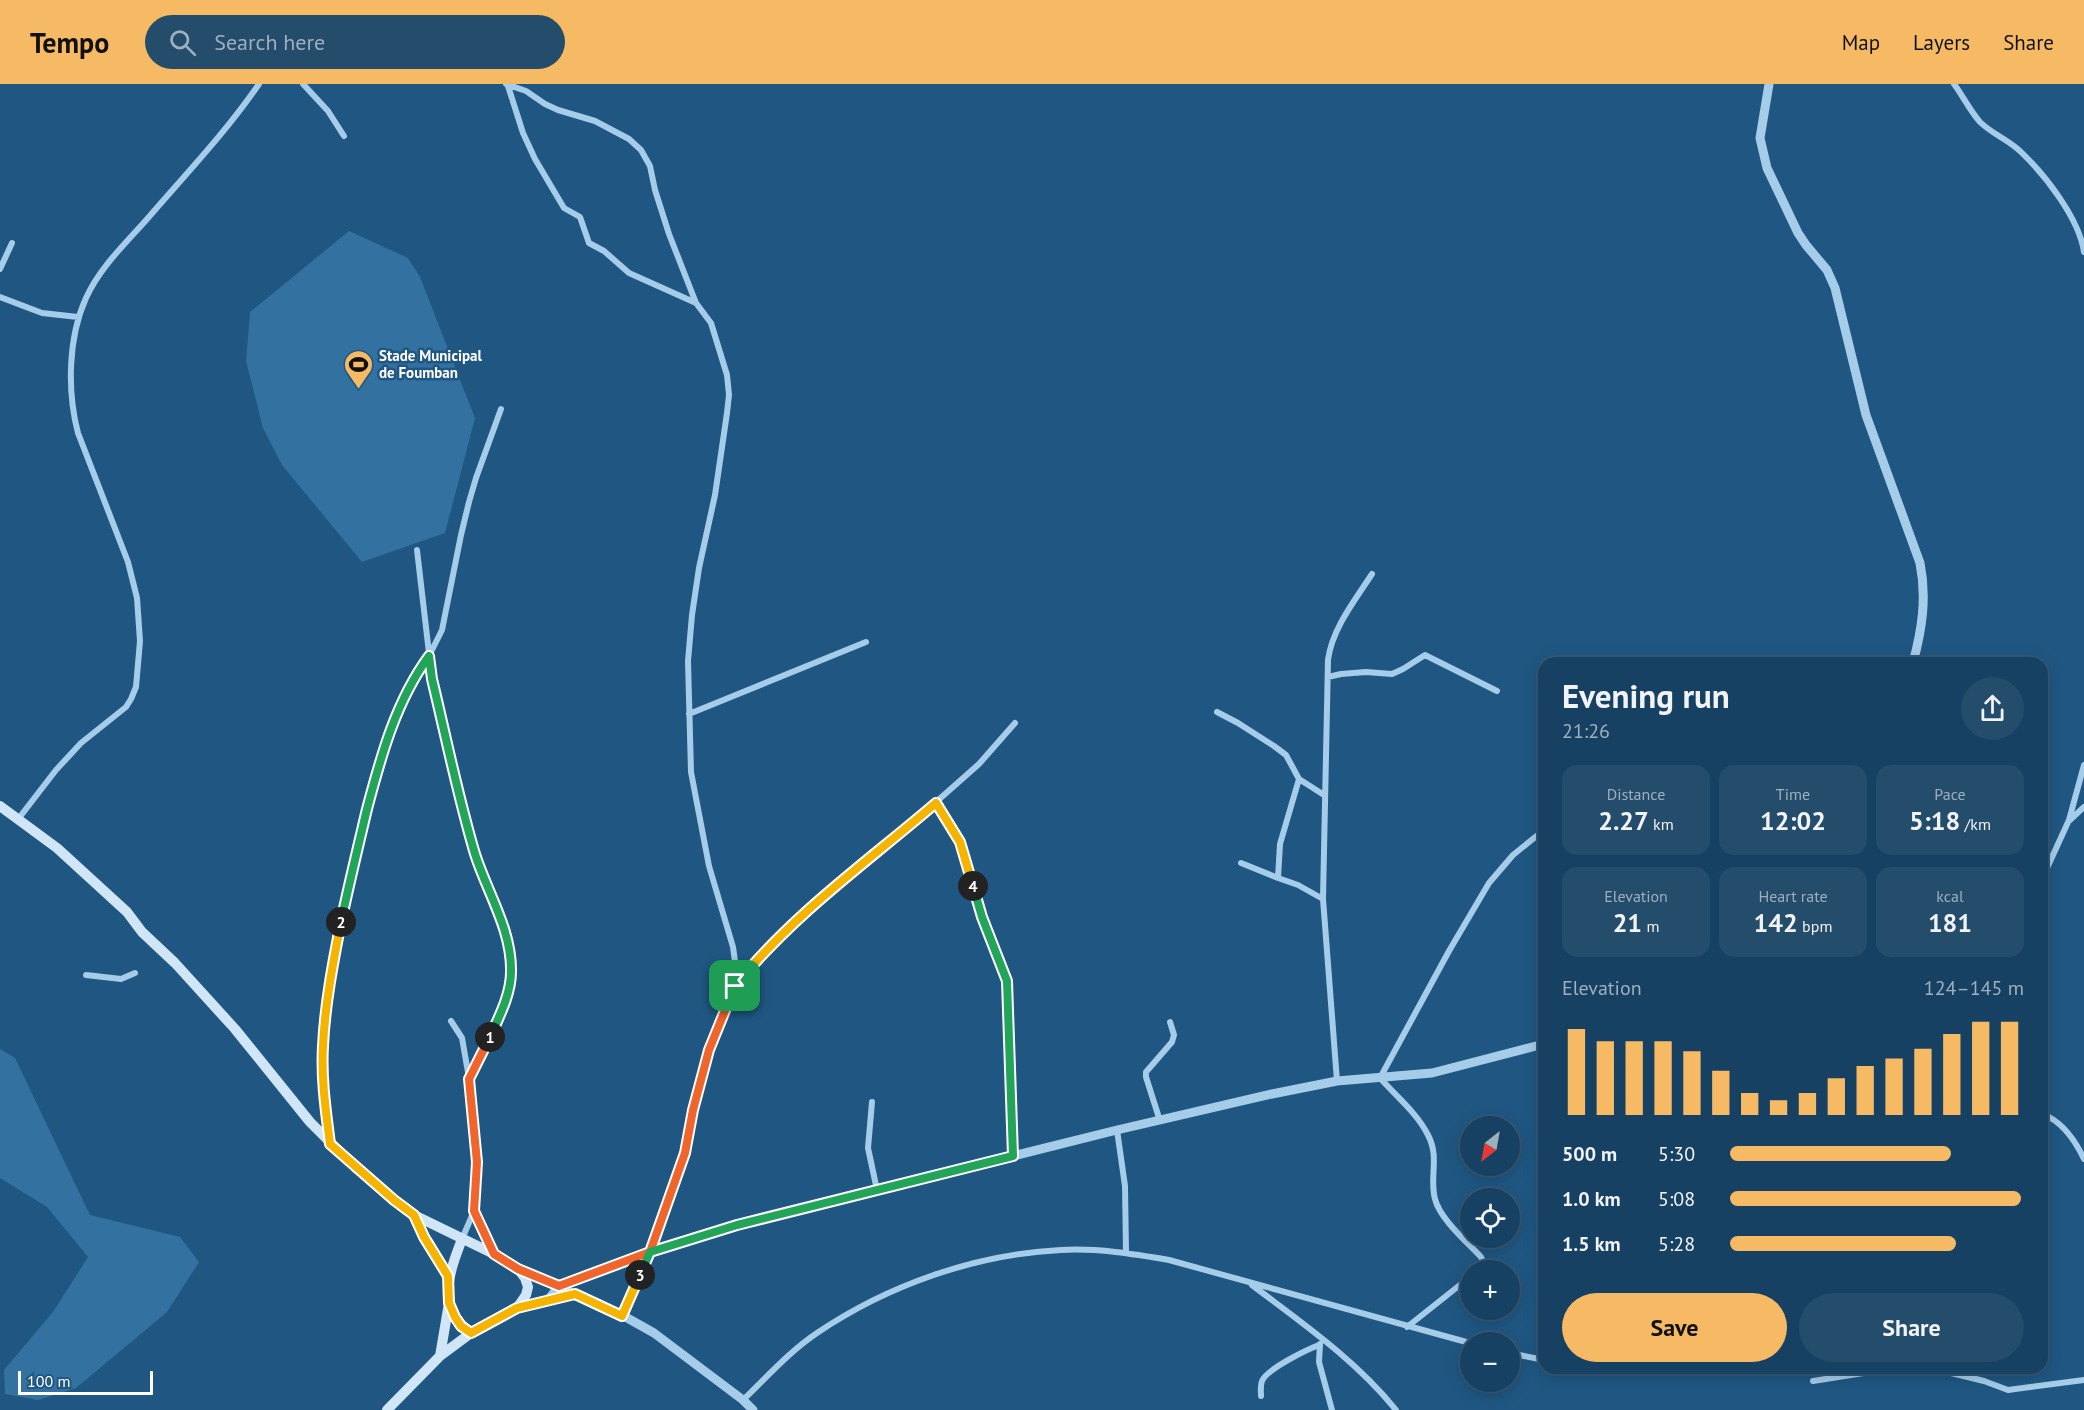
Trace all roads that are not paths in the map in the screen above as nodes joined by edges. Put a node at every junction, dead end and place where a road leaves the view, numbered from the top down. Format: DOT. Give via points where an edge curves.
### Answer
graph roads {
  1 [pos="259,84"];
  2 [pos="303,84"];
  3 [pos="1769,84"];
  4 [pos="1954,84"];
  5 [pos="507,85"];
  6 [pos="344,136"];
  7 [pos="12,243"];
  8 [pos="2084,252"];
  9 [pos="0,269"];
  10 [pos="0,297"];
  11 [pos="696,303"];
  12 [pos="78,317"];
  13 [pos="501,409"];
  14 [pos="417,550"];
  15 [pos="1372,574"];
  16 [pos="866,642"];
  17 [pos="429,656"];
  18 [pos="1914,657"];
  19 [pos="1328,677"];
  20 [pos="1497,691"];
  21 [pos="1217,712"];
  22 [pos="689,714"];
  23 [pos="1015,723"];
  24 [pos="2084,765"];
  25 [pos="1299,779"];
  26 [pos="1324,795"];
  27 [pos="936,803"];
  28 [pos="0,806"];
  29 [pos="2084,807"];
  30 [pos="19,818"];
  31 [pos="2069,820"];
  32 [pos="1538,835"];
  33 [pos="1241,863"];
  34 [pos="2048,866"];
  35 [pos="1278,878"];
  36 [pos="1323,899"];
  37 [pos="135,973"];
  38 [pos="86,975"];
  39 [pos="735,986"];
  40 [pos="451,1021"];
  41 [pos="1170,1022"];
  42 [pos="1538,1046"];
  43 [pos="1380,1078"];
  44 [pos="469,1079"];
  45 [pos="1337,1081"];
  46 [pos="872,1102"];
  47 [pos="2048,1117"];
  48 [pos="1160,1121"];
  49 [pos="1117,1130"];
  50 [pos="330,1144"];
  51 [pos="1013,1156"];
  52 [pos="2084,1159"];
  53 [pos="877,1190"];
  54 [pos="474,1211"];
  55 [pos="414,1215"];
  56 [pos="462,1239"];
  57 [pos="650,1252"];
  58 [pos="1126,1252"];
  59 [pos="494,1254"];
  60 [pos="1482,1260"];
  61 [pos="518,1269"];
  62 [pos="448,1276"];
  63 [pos="1250,1283"];
  64 [pos="1460,1285"];
  65 [pos="559,1286"];
  66 [pos="575,1294"];
  67 [pos="548,1300"];
  68 [pos="449,1303"];
  69 [pos="517,1308"];
  70 [pos="622,1316"];
  71 [pos="1407,1327"];
  72 [pos="471,1333"];
  73 [pos="1460,1340"];
  74 [pos="1320,1342"];
  75 [pos="1520,1355"];
  76 [pos="440,1356"];
  77 [pos="1538,1359"];
  78 [pos="1857,1374"];
  79 [pos="1955,1374"];
  80 [pos="2084,1380"];
  81 [pos="1813,1381"];
  82 [pos="1261,1396"];
  83 [pos="743,1400"];
  84 [pos="387,1410"];
  85 [pos="753,1410"];
  86 [pos="1332,1410"];
  87 [pos="1396,1410"];
  1 -- 12 [label="street" via="211,147 114,256 87,295"];
  2 -- 6 [label="street"];
  3 -- 18 [label="street" via="1760,138 1767,168 1798,232 1827,270 1835,288 1866,416 1920,563 1924,606"];
  4 -- 8 [label="street" via="1977,119 2021,152 2056,194 2074,221"];
  5 -- 11 [label="street" via="535,159 564,208 580,217 589,243 628,273"];
  5 -- 11 [label="street" via="558,110 595,121 641,150 650,166 669,234"];
  7 -- 9 [label="street"];
  10 -- 12 [label="street" via="42,313"];
  11 -- 22 [label="street" via="711,323 729,395 692,615"];
  12 -- 30 [label="street" via="72,361 73,415 128,562 137,598 140,640 136,687 126,707 81,743"];
  13 -- 17 [label="street" via="471,494 442,630"];
  14 -- 17 [label="street"];
  15 -- 19 [label="street" via="1333,641"];
  16 -- 22 [label="street"];
  17 -- 44 [label="street" via="469,834 498,911 512,973 495,1027"];
  17 -- 50 [label="street" via="414,677 387,737 348,889 322,1048"];
  19 -- 20 [label="street" via="1349,673 1392,674 1425,656"];
  19 -- 26 [label="street"];
  21 -- 25 [label="street" via="1286,755"];
  22 -- 39 [label="street" via="691,772 709,866 733,947"];
  23 -- 27 [label="street" via="979,764"];
  24 -- 31 [label="street"];
  25 -- 26 [label="street"];
  25 -- 35 [label="street" via="1280,844"];
  26 -- 36 [label="street"];
  27 -- 39 [label="street" via="824,896 766,950"];
  27 -- 51 [label="street" via="960,842 982,917 1007,981"];
  28 -- 30 [label="main road"];
  29 -- 31 [label="street"];
  30 -- 50 [label="main road" via="127,912 142,932 176,963"];
  31 -- 34 [label="street"];
  32 -- 43 [label="street" via="1513,855 1489,883"];
  33 -- 35 [label="street"];
  35 -- 36 [label="street"];
  36 -- 45 [label="street"];
  37 -- 38 [label="street" via="121,979"];
  39 -- 57 [label="street" via="709,1050 685,1153"];
  40 -- 44 [label="street" via="462,1038"];
  41 -- 48 [label="street" via="1172,1042 1146,1072"];
  42 -- 43 [label="street" via="1418,1076"];
  43 -- 45 [label="street"];
  43 -- 60 [label="street" via="1428,1134 1435,1158 1435,1199 1440,1212"];
  44 -- 54 [label="street" via="477,1162"];
  45 -- 48 [label="street"];
  46 -- 53 [label="street" via="868,1148"];
  47 -- 52 [label="street" via="2064,1128"];
  48 -- 49 [label="street"];
  49 -- 51 [label="street"];
  49 -- 58 [label="street" via="1125,1186"];
  50 -- 55 [label="main road"];
  51 -- 53 [label="street"];
  53 -- 57 [label="street" via="737,1225"];
  54 -- 56 [label="street"];
  54 -- 59 [label="street"];
  55 -- 56 [label="main road"];
  55 -- 62 [label="main road"];
  56 -- 59 [label="main road"];
  56 -- 62 [label="main road"];
  57 -- 65 [label="street"];
  57 -- 70 [label="street"];
  58 -- 63 [label="street" via="1192,1265"];
  58 -- 83 [label="street" via="1038,1251 933,1275 885,1294 816,1333"];
  59 -- 61 [label="main road"];
  61 -- 65 [label="street"];
  61 -- 69 [label="main road" via="528,1287"];
  62 -- 68 [label="main road"];
  63 -- 71 [label="street"];
  63 -- 74 [label="street"];
  64 -- 71 [label="street"];
  65 -- 66 [label="street"];
  65 -- 67 [label="street"];
  66 -- 67 [label="street"];
  66 -- 70 [label="street"];
  67 -- 69 [label="street"];
  68 -- 72 [label="main road" via="461,1326"];
  68 -- 76 [label="main road"];
  69 -- 72 [label="main road"];
  70 -- 83 [label="street" via="654,1333"];
  71 -- 73 [label="street"];
  72 -- 76 [label="main road"];
  74 -- 82 [label="street" via="1263,1378"];
  74 -- 86 [label="street" via="1319,1362"];
  74 -- 87 [label="street" via="1346,1358"];
  75 -- 77 [label="street"];
  76 -- 84 [label="main road"];
  78 -- 81 [label="street"];
  79 -- 80 [label="street" via="2008,1390"];
  83 -- 85 [label="street"];
}
